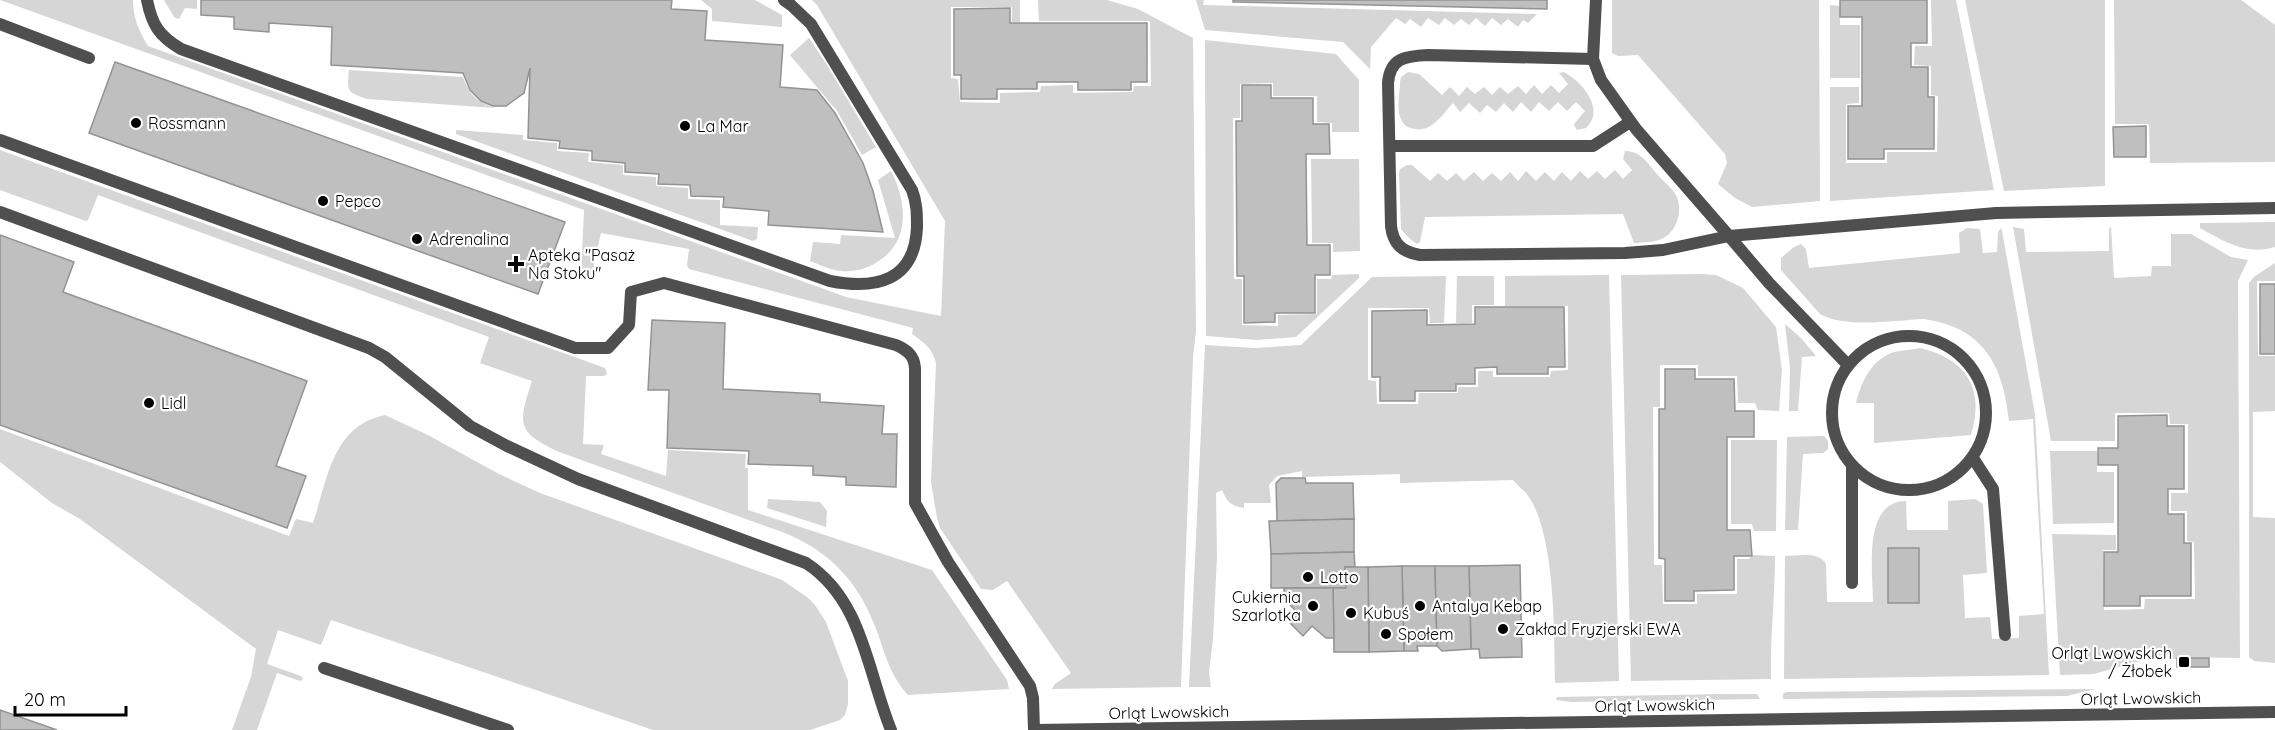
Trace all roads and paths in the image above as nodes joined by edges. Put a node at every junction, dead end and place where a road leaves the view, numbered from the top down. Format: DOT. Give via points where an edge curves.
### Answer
graph roads {
  1 [pos="147,0"];
  2 [pos="784,0"];
  3 [pos="1596,0"];
  4 [pos="0,24"];
  5 [pos="89,58"];
  6 [pos="1593,59"];
  7 [pos="1630,122"];
  8 [pos="0,140"];
  9 [pos="1390,146"];
  10 [pos="2275,208"];
  11 [pos="0,212"];
  12 [pos="1729,236"];
  13 [pos="1848,364"];
  14 [pos="1973,458"];
  15 [pos="1852,466"];
  16 [pos="1852,583"];
  17 [pos="2005,635"];
  18 [pos="324,668"];
  19 [pos="2275,712"];
  20 [pos="2012,716"];
  21 [pos="1401,728"];
  22 [pos="508,730"];
  23 [pos="891,730"];
  24 [pos="1035,730"];
  25 [pos="2012,730"];
  1 -- 2 [label="street" via="159,32 181,49 831,281 884,281 896,276 912,256 917,236 916,201 811,24"];
  3 -- 6 [label="street"];
  4 -- 5 [label="street"];
  6 -- 7 [label="street" via="1601,80"];
  6 -- 9 [label="street" via="1428,55 1398,61 1389,74"];
  7 -- 9 [label="street" via="1593,146"];
  7 -- 12 [label="street"];
  8 -- 24 [label="street" via="575,348 608,348 629,325 630,292 664,283 907,350 915,368 915,502 948,562 1030,686"];
  9 -- 12 [label="street" via="1392,234 1394,242 1412,254 1625,253 1663,250"];
  10 -- 12 [label="street" via="1996,213"];
  11 -- 23 [label="street" via="369,348 470,426 507,447 578,479 806,563 817,570 850,610"];
  12 -- 13 [label="street"];
  13 -- 14 [label="street" via="1867,347 1892,336 1919,335 1944,343 1966,359 1980,381 1987,407 1984,434"];
  13 -- 15 [label="street" via="1831,405 1832,427 1839,448"];
  14 -- 15 [label="street" via="1957,474 1937,485 1915,490 1892,488 1870,480"];
  14 -- 17 [label="street" via="1993,489"];
  15 -- 16 [label="street"];
  18 -- 22 [label="street"];
  19 -- 20 [label="street, Orląt Lwowskich"];
  20 -- 21 [label="street, Orląt Lwowskich"];
  20 -- 25 [label="street"];
  21 -- 24 [label="street, Orląt Lwowskich"];
}
